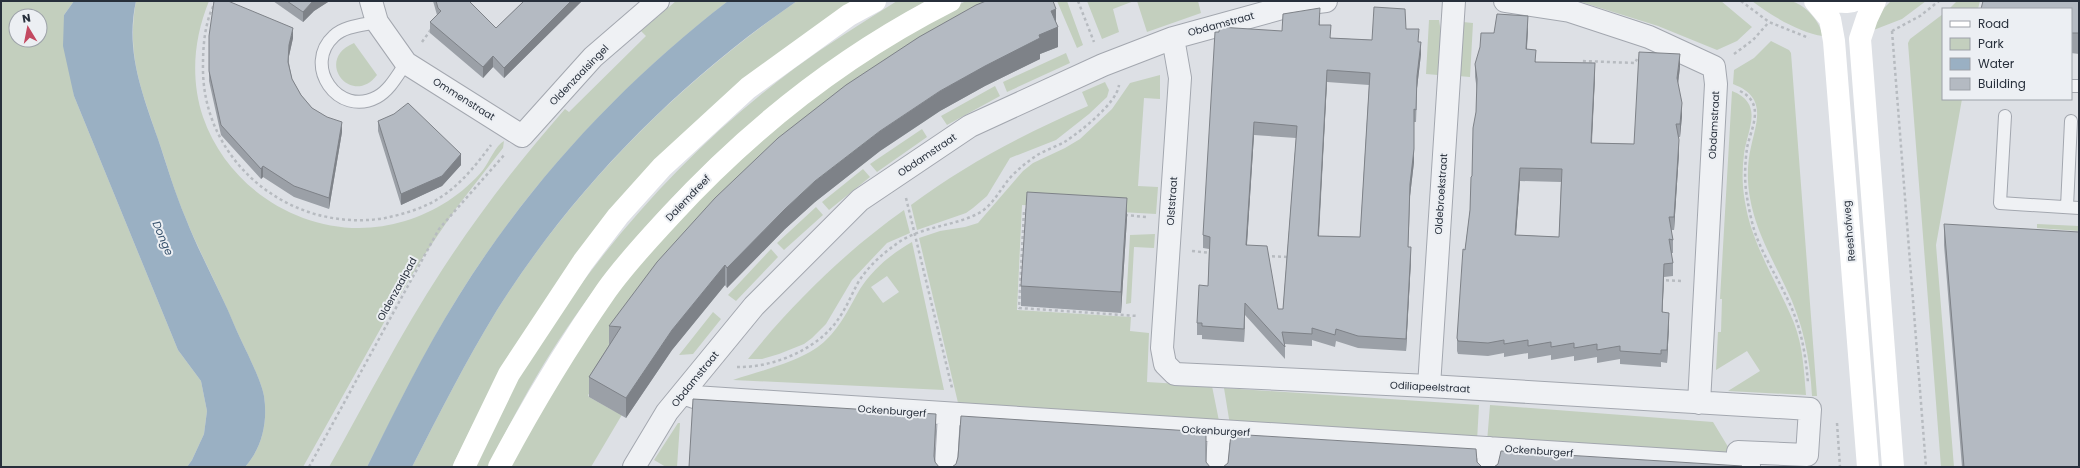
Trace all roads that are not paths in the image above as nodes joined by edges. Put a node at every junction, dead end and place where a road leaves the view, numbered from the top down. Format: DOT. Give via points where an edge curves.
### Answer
graph roads {
  1 [pos="371,1"];
  2 [pos="658,1"];
  3 [pos="875,1"];
  4 [pos="950,1"];
  5 [pos="1326,1"];
  6 [pos="1454,1"];
  7 [pos="1505,1"];
  8 [pos="1815,1"];
  9 [pos="1830,1"];
  10 [pos="1853,1"];
  11 [pos="1875,1"];
  12 [pos="377,22"];
  13 [pos="1173,38"];
  14 [pos="406,63"];
  15 [pos="2005,116"];
  16 [pos="2071,121"];
  17 [pos="513,130"];
  18 [pos="2066,208"];
  19 [pos="2079,208"];
  20 [pos="1165,364"];
  21 [pos="1429,386"];
  22 [pos="683,393"];
  23 [pos="1699,403"];
  24 [pos="1810,409"];
  25 [pos="954,415"];
  26 [pos="1219,432"];
  27 [pos="1489,457"];
  28 [pos="464,467"];
  29 [pos="500,467"];
  30 [pos="634,467"];
  31 [pos="946,467"];
  32 [pos="1217,467"];
  33 [pos="1868,467"];
  34 [pos="1894,467"];
  1 -- 12 [label="street, Ommenstraat"];
  2 -- 17 [label="street, Oldenzaalsingel"];
  3 -- 28 [label="street" via="849,15 748,88 662,167 618,216 583,262 509,374"];
  4 -- 29 [label="street, Dalemdreef" via="861,51 807,90 779,111 690,194 640,248 606,291 540,394"];
  5 -- 13 [label="street, Obdamstraat" via="1293,5"];
  6 -- 21 [label="street, Oldebroekstraat"];
  7 -- 23 [label="street, Obdamstraat" via="1570,11 1649,37 1715,76"];
  8 -- 33 [label="street, Reeshofweg" via="1830,18 1834,41"];
  9 -- 10 [label="street"];
  11 -- 34 [label="street" via="1860,39"];
  12 -- 14 [label="street, Ommenstraat"];
  12 -- 14 [label="lane" via="345,29 334,35 322,56 321,69 324,80 332,91 342,98 353,101 371,99 387,90"];
  13 -- 20 [label="street, Olststraat" via="1180,78 1162,348"];
  13 -- 22 [label="street, Obdamstraat" via="1107,63 970,126 860,200 754,306"];
  14 -- 17 [label="street, Ommenstraat"];
  15 -- 18 [label="lane" via="2000,203"];
  16 -- 18 [label="lane"];
  18 -- 19 [label="lane"];
  20 -- 21 [label="street, Odiliapeelstraat" via="1175,374"];
  21 -- 23 [label="street, Odiliapeelstraat"];
  22 -- 25 [label="street, Ockenburgerf" via="694,397 718,399"];
  22 -- 30 [label="street, Obdamstraat" via="667,412"];
  23 -- 24 [label="street, Odiliapeelstraat"];
  24 -- 27 [label="street, Ockenburgerf" via="1808,455 1744,458"];
  25 -- 26 [label="street, Ockenburgerf"];
  25 -- 31 [label="street"];
  26 -- 27 [label="street, Ockenburgerf"];
  26 -- 32 [label="street"];
}
